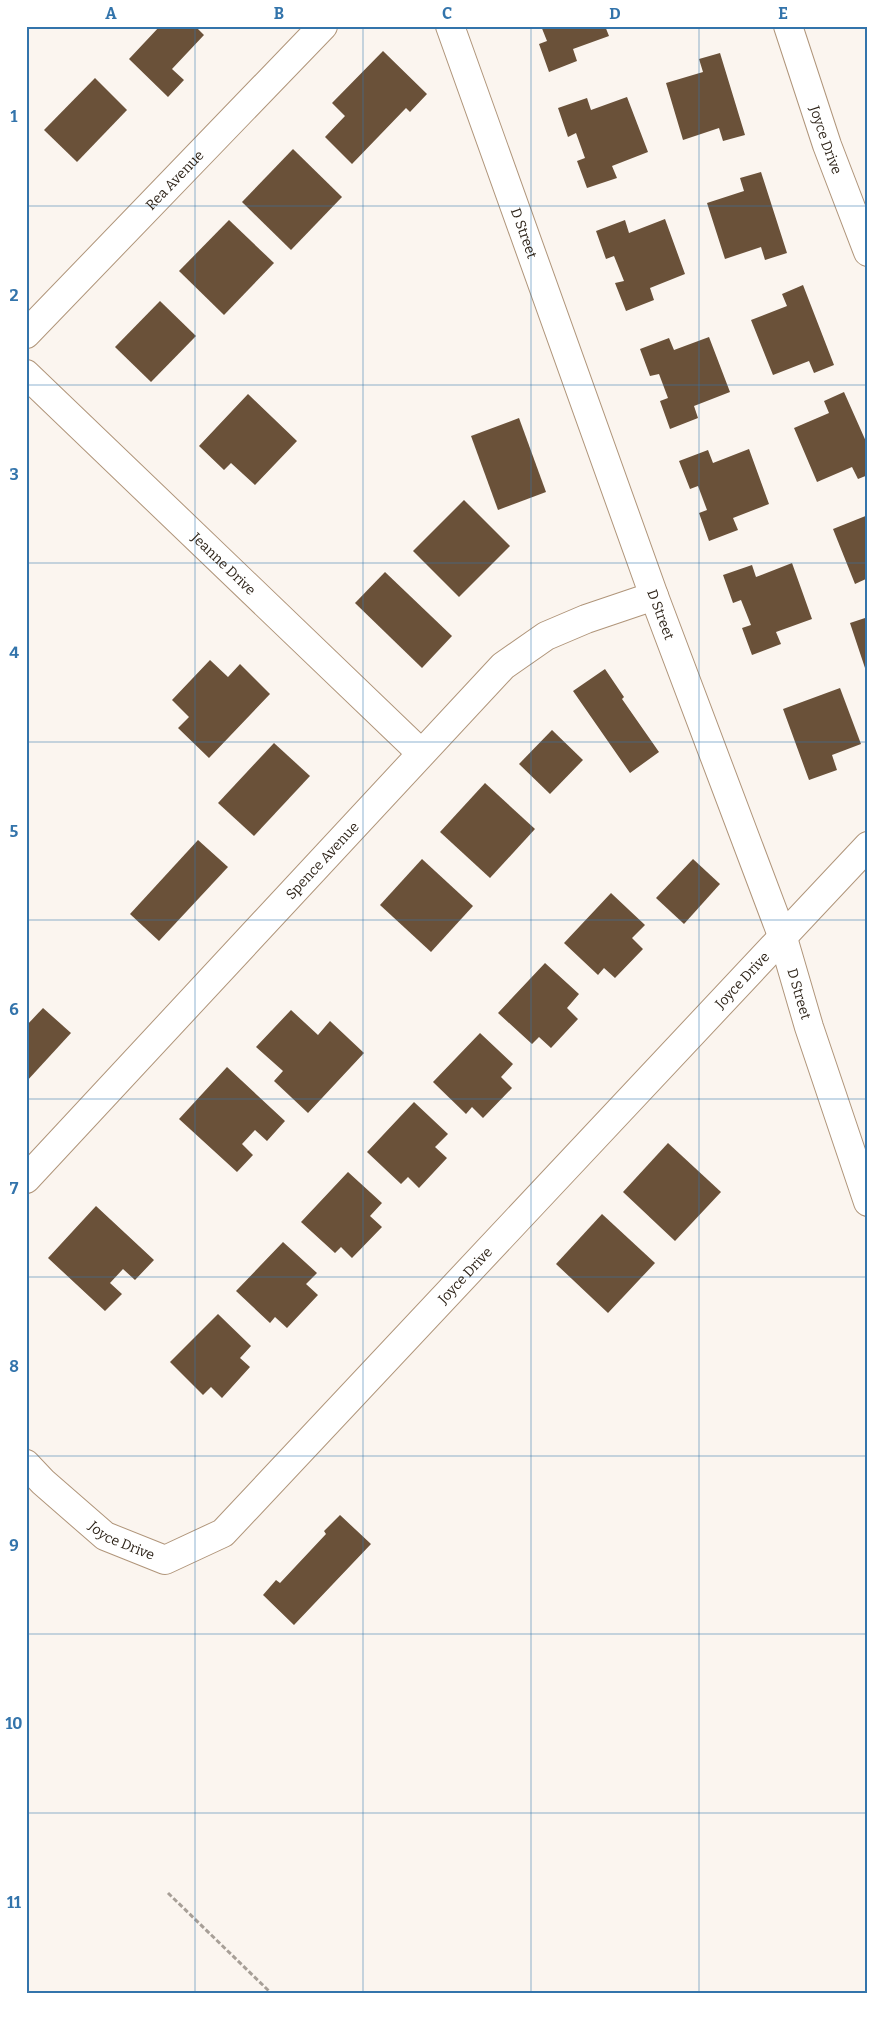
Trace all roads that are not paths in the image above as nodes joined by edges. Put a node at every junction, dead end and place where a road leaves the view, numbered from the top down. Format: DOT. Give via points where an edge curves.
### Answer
graph roads {
  1 [pos="323,26"];
  2 [pos="450,26"];
  3 [pos="788,26"];
  4 [pos="868,252"];
  5 [pos="26,334"];
  6 [pos="26,374"];
  7 [pos="654,596"];
  8 [pos="420,753"];
  9 [pos="868,846"];
  10 [pos="783,938"];
  11 [pos="26,1179"];
  12 [pos="868,1202"];
  13 [pos="26,1464"];
  1 -- 5 [label="street, Rea Avenue"];
  2 -- 7 [label="street, D Street"];
  3 -- 4 [label="street, Joyce Drive" via="827,145"];
  6 -- 8 [label="street, Jeanne Drive"];
  7 -- 8 [label="street, Spence Avenue" via="546,636 503,666"];
  7 -- 10 [label="street, D Street"];
  8 -- 11 [label="street, Spence Avenue"];
  9 -- 10 [label="street, Joyce Drive"];
  10 -- 12 [label="street, D Street" via="809,1027"];
  10 -- 13 [label="street, Joyce Drive" via="223,1533 165,1560 105,1536 42,1482"];
}
